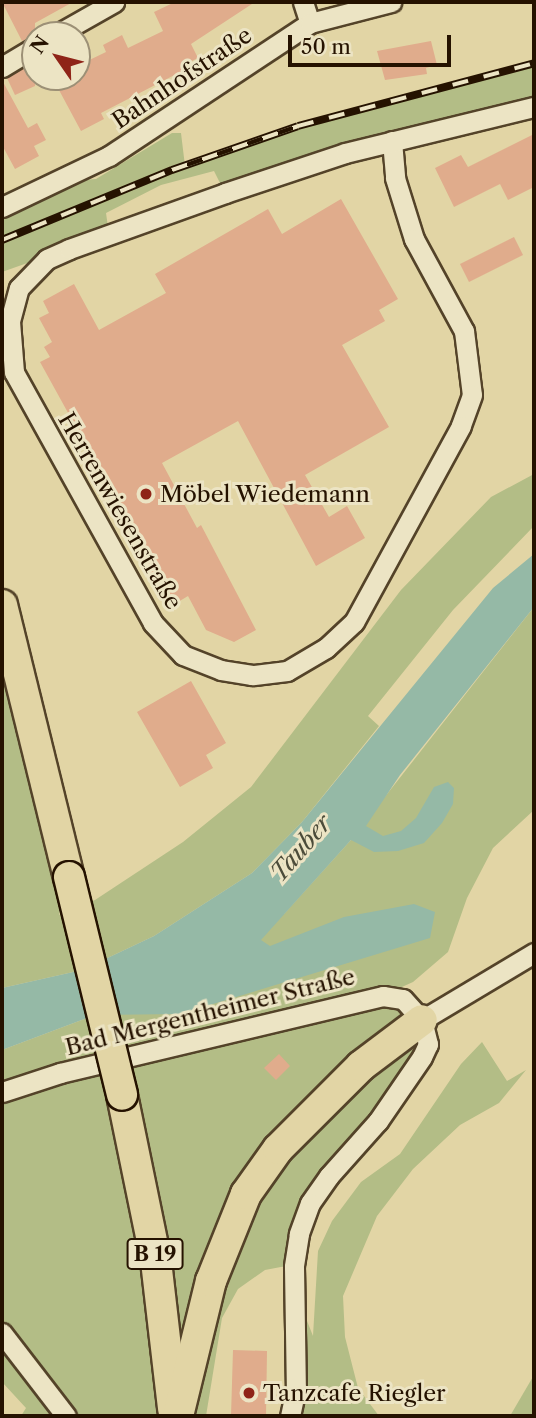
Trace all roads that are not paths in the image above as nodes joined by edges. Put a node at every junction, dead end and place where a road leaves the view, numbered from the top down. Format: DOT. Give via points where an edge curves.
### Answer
graph roads {
  1 [pos="114,2"];
  2 [pos="303,2"];
  3 [pos="391,2"];
  4 [pos="81,21"];
  5 [pos="310,23"];
  6 [pos="21,55"];
  7 [pos="2,67"];
  8 [pos="534,107"];
  9 [pos="392,141"];
  10 [pos="2,205"];
  11 [pos="2,605"];
  12 [pos="534,953"];
  13 [pos="422,1020"];
  14 [pos="2,1092"];
  15 [pos="2,1333"];
  16 [pos="66,1416"];
  17 [pos="176,1416"];
  18 [pos="290,1416"];
  1 -- 4 [label="street"];
  2 -- 5 [label="street"];
  3 -- 5 [label="street, Bahnhofstraße"];
  5 -- 10 [label="street, Bahnhofstraße" via="109,156"];
  6 -- 7 [label="street"];
  8 -- 9 [label="street, Herrenwiesenstraße"];
  9 -- 9 [label="street, Herrenwiesenstraße" via="345,153 69,249 47,259 19,288 10,321 14,372 153,623 183,655 221,670 252,675 287,671 326,648 354,622 461,426 472,395 464,331 414,239 395,178"];
  11 -- 17 [label="main road, B 19, bridge" via="122,1095 156,1261"];
  12 -- 13 [label="street"];
  13 -- 14 [label="street, Bad Mergentheimer Straße" via="403,999 383,996 60,1073"];
  13 -- 17 [label="main road" via="361,1066 278,1149 246,1194 211,1281"];
  13 -- 18 [label="street" via="428,1044 422,1057 378,1121 329,1175 310,1203 299,1234 294,1267 296,1388"];
  15 -- 16 [label="street"];
}
